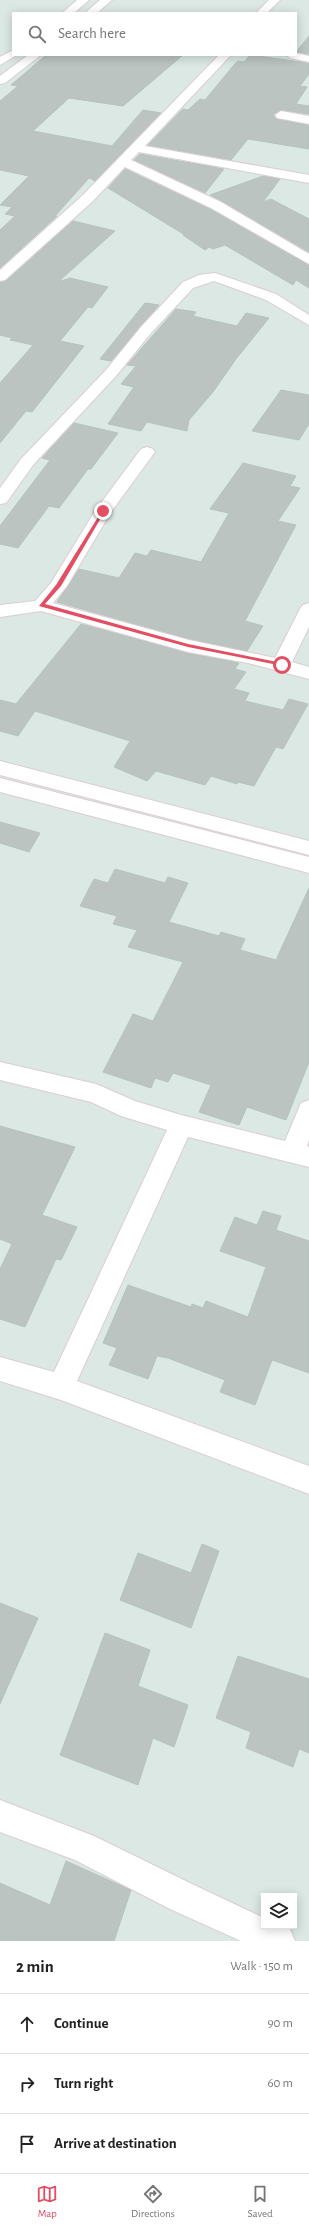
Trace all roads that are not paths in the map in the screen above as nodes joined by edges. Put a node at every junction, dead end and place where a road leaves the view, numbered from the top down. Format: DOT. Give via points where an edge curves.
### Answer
graph roads {
  1 [pos="84,0"];
  2 [pos="107,0"];
  3 [pos="275,0"];
  4 [pos="68,12"];
  5 [pos="91,12"];
  6 [pos="262,12"];
  7 [pos="12,53"];
  8 [pos="34,56"];
  9 [pos="224,56"];
  10 [pos="294,56"];
  11 [pos="309,58"];
  12 [pos="0,62"];
  13 [pos="0,81"];
  14 [pos="281,115"];
  15 [pos="309,120"];
  16 [pos="136,148"];
  17 [pos="123,161"];
  18 [pos="309,179"];
  19 [pos="309,260"];
  20 [pos="0,277"];
  21 [pos="309,321"];
  22 [pos="147,452"];
  23 [pos="0,499"];
  24 [pos="41,605"];
  25 [pos="309,609"];
  26 [pos="0,610"];
  27 [pos="282,665"];
  28 [pos="309,673"];
  29 [pos="0,768"];
  30 [pos="0,785"];
  31 [pos="309,848"];
  32 [pos="309,865"];
  33 [pos="0,1070"];
  34 [pos="309,1110"];
  35 [pos="181,1125"];
  36 [pos="300,1155"];
  37 [pos="0,1369"];
  38 [pos="61,1387"];
  39 [pos="309,1480"];
  40 [pos="0,1816"];
  41 [pos="278,1941"];
  1 -- 4 [label="street"];
  2 -- 5 [label="street"];
  3 -- 6 [label="street"];
  7 -- 12 [label="street"];
  8 -- 13 [label="street"];
  9 -- 16 [label="street"];
  10 -- 11 [label="street"];
  14 -- 15 [label="street"];
  16 -- 17 [label="street"];
  16 -- 18 [label="street"];
  17 -- 19 [label="street" via="216,205"];
  17 -- 20 [label="street" via="88,198"];
  21 -- 23 [label="street" via="271,297 215,277 204,278 188,285 111,373 27,462"];
  22 -- 24 [label="street" via="103,511 58,586"];
  24 -- 26 [label="street" via="10,611"];
  24 -- 27 [label="street" via="188,646"];
  25 -- 27 [label="street"];
  27 -- 28 [label="street"];
  29 -- 31 [label="street"];
  30 -- 32 [label="street"];
  33 -- 35 [label="street" via="96,1094 129,1109"];
  34 -- 36 [label="street"];
  35 -- 36 [label="street"];
  35 -- 38 [label="street"];
  37 -- 38 [label="street"];
  38 -- 39 [label="street"];
  40 -- 41 [label="street" via="83,1847 182,1897"];
}
